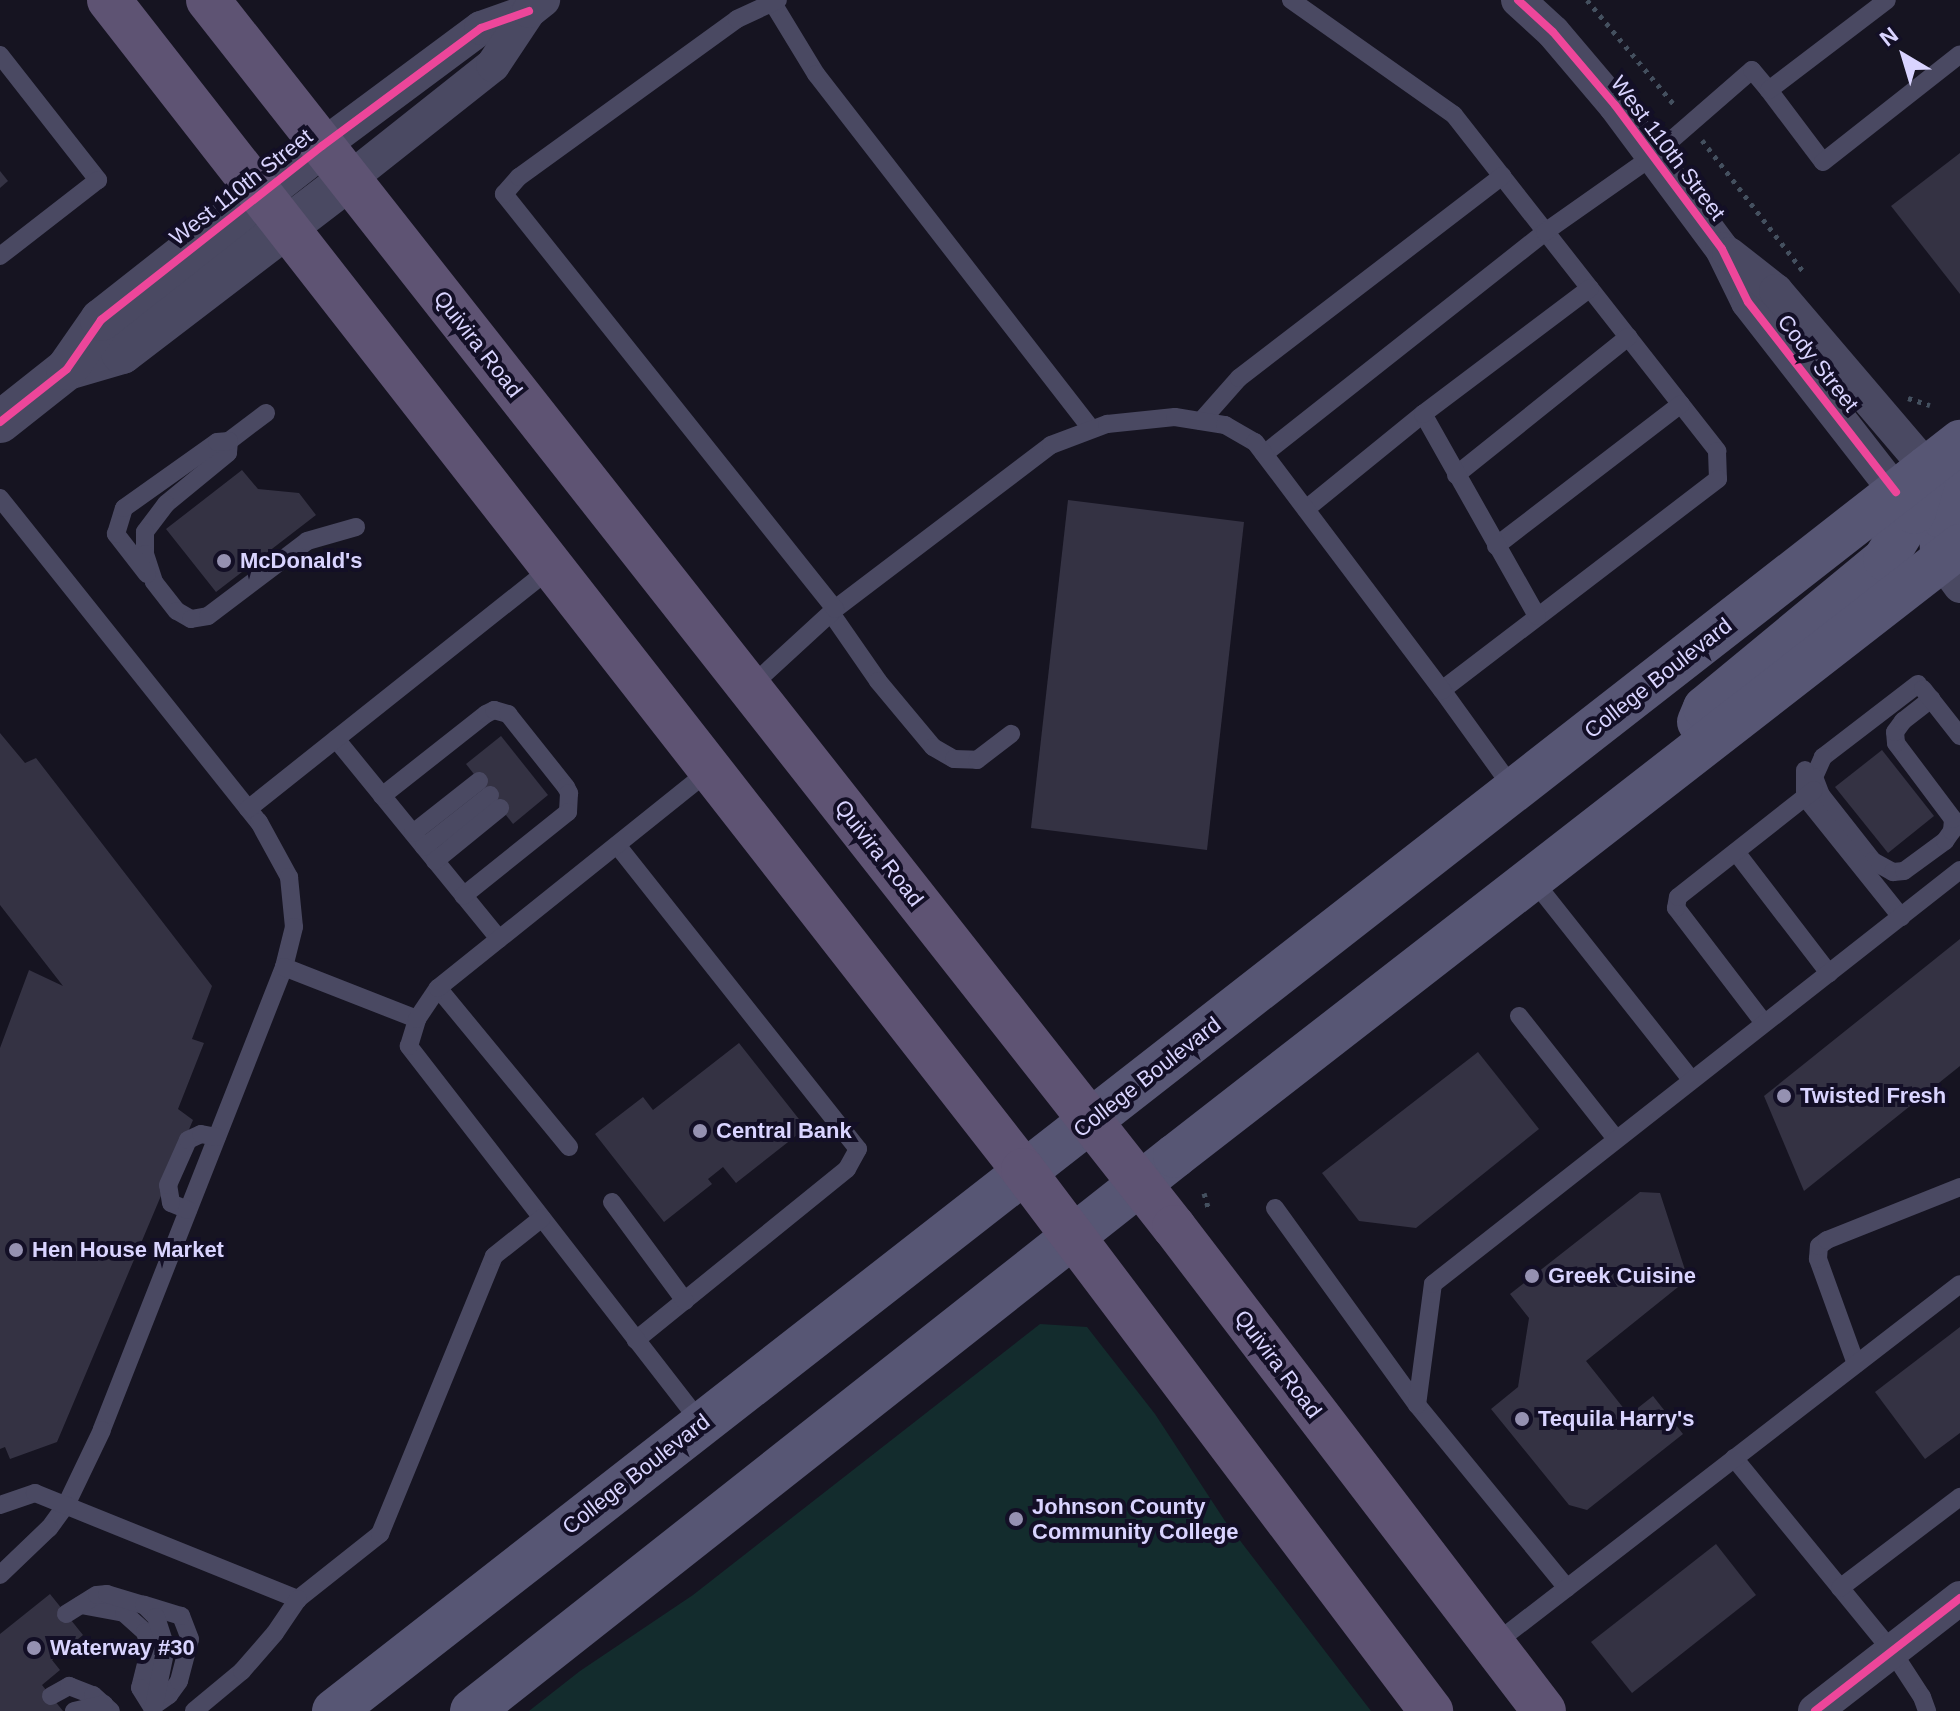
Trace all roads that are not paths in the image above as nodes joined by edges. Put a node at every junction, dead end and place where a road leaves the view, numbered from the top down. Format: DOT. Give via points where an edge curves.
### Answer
graph roads {
  1 [pos="109,0"];
  2 [pos="208,0"];
  3 [pos="1291,0"];
  4 [pos="1518,0"];
  5 [pos="1887,0"];
  6 [pos="774,1"];
  7 [pos="539,3"];
  8 [pos="1960,54"];
  9 [pos="0,55"];
  10 [pos="1768,89"];
  11 [pos="1653,156"];
  12 [pos="335,163"];
  13 [pos="1502,176"];
  14 [pos="274,211"];
  15 [pos="1545,232"];
  16 [pos="1722,249"];
  17 [pos="0,256"];
  18 [pos="1590,288"];
  19 [pos="1628,337"];
  20 [pos="1681,404"];
  21 [pos="266,413"];
  22 [pos="1423,414"];
  23 [pos="1201,421"];
  24 [pos="0,422"];
  25 [pos="1091,429"];
  26 [pos="229,441"];
  27 [pos="1264,454"];
  28 [pos="1936,471"];
  29 [pos="1456,475"];
  30 [pos="0,498"];
  31 [pos="1306,509"];
  32 [pos="356,527"];
  33 [pos="1496,546"];
  34 [pos="1954,564"];
  35 [pos="552,567"];
  36 [pos="154,582"];
  37 [pos="833,611"];
  38 [pos="1537,616"];
  39 [pos="749,688"];
  40 [pos="1442,690"];
  41 [pos="1931,699"];
  42 [pos="1011,734"];
  43 [pos="1960,736"];
  44 [pos="336,739"];
  45 [pos="1688,758"];
  46 [pos="710,770"];
  47 [pos="1514,790"];
  48 [pos="1810,793"];
  49 [pos="382,796"];
  50 [pos="248,809"];
  51 [pos="617,845"];
  52 [pos="424,847"];
  53 [pos="1736,852"];
  54 [pos="1960,870"];
  55 [pos="1533,880"];
  56 [pos="463,896"];
  57 [pos="1901,917"];
  58 [pos="499,939"];
  59 [pos="284,967"];
  60 [pos="1829,973"];
  61 [pos="438,988"];
  62 [pos="1519,1016"];
  63 [pos="417,1019"];
  64 [pos="1764,1023"];
  65 [pos="1691,1079"];
  66 [pos="1091,1122"];
  67 [pos="217,1137"];
  68 [pos="1616,1139"];
  69 [pos="569,1147"];
  70 [pos="1023,1170"];
  71 [pos="1140,1184"];
  72 [pos="1960,1187"];
  73 [pos="612,1202"];
  74 [pos="1275,1208"];
  75 [pos="188,1210"];
  76 [pos="542,1218"];
  77 [pos="1073,1239"];
  78 [pos="1960,1284"];
  79 [pos="685,1301"];
  80 [pos="636,1340"];
  81 [pos="1856,1364"];
  82 [pos="1417,1405"];
  83 [pos="701,1423"];
  84 [pos="1734,1458"];
  85 [pos="1960,1497"];
  86 [pos="0,1505"];
  87 [pos="66,1505"];
  88 [pos="0,1575"];
  89 [pos="1567,1588"];
  90 [pos="1840,1588"];
  91 [pos="1960,1598"];
  92 [pos="298,1599"];
  93 [pos="144,1605"];
  94 [pos="1493,1645"];
  95 [pos="1892,1651"];
  96 [pos="150,1676"];
  97 [pos="51,1696"];
  98 [pos="107,1708"];
  99 [pos="152,1709"];
  100 [pos="74,1711"];
  101 [pos="194,1711"];
  102 [pos="334,1711"];
  103 [pos="472,1711"];
  104 [pos="1431,1711"];
  105 [pos="1544,1711"];
  106 [pos="1815,1711"];
  107 [pos="1927,1711"];
  1 -- 14 [label="main road"];
  2 -- 12 [label="main road, Quivira Road"];
  3 -- 13 [label="lane" via="1454,115"];
  4 -- 11 [label="street, West 110th Street" via="1553,32"];
  5 -- 10 [label="lane"];
  6 -- 25 [label="lane" via="816,74"];
  6 -- 37 [label="lane" via="737,19 519,177 504,194"];
  7 -- 12 [label="street, West 110th Street" via="493,65"];
  8 -- 10 [label="lane" via="1823,162"];
  9 -- 17 [label="lane" via="98,180"];
  10 -- 11 [label="lane" via="1752,70"];
  11 -- 15 [label="lane"];
  11 -- 16 [label="street, West 110th Street"];
  12 -- 14 [label="street, West 110th Street"];
  12 -- 39 [label="main road, Quivira Road"];
  13 -- 15 [label="lane"];
  13 -- 23 [label="lane" via="1239,378"];
  14 -- 24 [label="street, West 110th Street" via="101,320 67,369"];
  14 -- 35 [label="main road"];
  15 -- 18 [label="lane"];
  15 -- 27 [label="lane"];
  16 -- 28 [label="street, Cody Street" via="1776,291"];
  18 -- 19 [label="lane"];
  18 -- 22 [label="lane"];
  19 -- 20 [label="lane"];
  19 -- 29 [label="lane"];
  20 -- 33 [label="lane"];
  20 -- 38 [label="lane" via="1717,451 1718,479"];
  21 -- 26 [label="lane"];
  22 -- 29 [label="lane"];
  22 -- 31 [label="lane"];
  23 -- 25 [label="lane" via="1175,417"];
  23 -- 27 [label="lane" via="1225,425 1255,442"];
  25 -- 37 [label="lane" via="1051,445"];
  26 -- 36 [label="lane" via="228,453 166,504 145,532"];
  26 -- 36 [label="lane" via="217,442 124,508 116,534"];
  27 -- 31 [label="lane"];
  28 -- 34 [label="main road"];
  28 -- 45 [label="main road" via="1885,559 1705,708"];
  28 -- 47 [label="main road, College Boulevard"];
  29 -- 33 [label="lane"];
  30 -- 50 [label="lane"];
  31 -- 40 [label="lane"];
  32 -- 36 [label="lane" via="307,541 208,616 191,619 177,611"];
  33 -- 38 [label="lane"];
  34 -- 45 [label="main road"];
  35 -- 44 [label="lane"];
  35 -- 46 [label="main road"];
  37 -- 39 [label="lane"];
  37 -- 42 [label="lane" via="878,681 933,747 954,759 977,760"];
  38 -- 40 [label="lane"];
  39 -- 66 [label="main road, Quivira Road"];
  40 -- 47 [label="lane"];
  41 -- 43 [label="lane"];
  41 -- 48 [label="lane" via="1918,684 1903,681 1816,749 1803,776"];
  41 -- 48 [label="lane" via="1903,721 1895,732 1896,743 1953,819 1945,841 1904,871 1883,869"];
  44 -- 49 [label="lane"];
  44 -- 50 [label="lane"];
  45 -- 55 [label="main road"];
  46 -- 51 [label="lane"];
  46 -- 70 [label="main road"];
  47 -- 66 [label="main road, College Boulevard"];
  48 -- 53 [label="lane"];
  48 -- 57 [label="lane"];
  49 -- 52 [label="lane"];
  49 -- 56 [label="lane" via="494,710 508,714 533,761 569,793 568,812"];
  50 -- 59 [label="lane" via="289,877 294,927"];
  51 -- 58 [label="lane"];
  51 -- 79 [label="lane" via="858,1149 847,1169"];
  52 -- 52 [label="lane" via="490,795"];
  52 -- 56 [label="lane"];
  53 -- 60 [label="lane"];
  53 -- 64 [label="lane" via="1678,897 1676,908"];
  54 -- 57 [label="lane"];
  55 -- 65 [label="lane"];
  55 -- 71 [label="main road"];
  56 -- 58 [label="lane"];
  57 -- 60 [label="lane"];
  58 -- 61 [label="lane"];
  59 -- 63 [label="lane"];
  59 -- 67 [label="lane"];
  60 -- 64 [label="lane"];
  61 -- 63 [label="lane"];
  61 -- 69 [label="lane"];
  62 -- 68 [label="lane"];
  63 -- 76 [label="lane" via="409,1046"];
  64 -- 65 [label="lane"];
  65 -- 68 [label="lane"];
  66 -- 70 [label="main road, College Boulevard"];
  66 -- 71 [label="main road, Quivira Road"];
  67 -- 75 [label="lane"];
  67 -- 75 [label="lane" via="201,1134 188,1140 168,1185 171,1203"];
  68 -- 82 [label="lane" via="1433,1284"];
  70 -- 77 [label="main road"];
  70 -- 83 [label="main road, College Boulevard"];
  71 -- 77 [label="main road"];
  71 -- 94 [label="main road, Quivira Road"];
  72 -- 81 [label="lane" via="1819,1246 1818,1259"];
  73 -- 79 [label="lane"];
  74 -- 82 [label="lane"];
  75 -- 87 [label="lane" via="102,1430"];
  76 -- 80 [label="lane"];
  76 -- 92 [label="lane" via="494,1256 380,1534"];
  77 -- 103 [label="main road"];
  77 -- 104 [label="main road"];
  78 -- 81 [label="lane"];
  79 -- 80 [label="lane"];
  80 -- 83 [label="lane"];
  81 -- 84 [label="lane"];
  82 -- 89 [label="lane"];
  83 -- 102 [label="main road, College Boulevard"];
  84 -- 89 [label="lane"];
  84 -- 90 [label="lane"];
  85 -- 90 [label="lane"];
  86 -- 87 [label="lane" via="35,1493"];
  87 -- 88 [label="lane"];
  87 -- 92 [label="lane"];
  89 -- 94 [label="lane"];
  90 -- 95 [label="lane"];
  91 -- 95 [label="street"];
  92 -- 101 [label="lane" via="242,1671"];
  93 -- 96 [label="lane" via="164,1637"];
  93 -- 96 [label="lane" via="107,1594 74,1610 124,1613 138,1624 150,1648"];
  93 -- 99 [label="lane" via="181,1616 190,1639 179,1681"];
  94 -- 105 [label="main road, Quivira Road"];
  95 -- 106 [label="street"];
  95 -- 107 [label="lane"];
  96 -- 99 [label="lane" via="140,1688"];
  97 -- 98 [label="lane" via="69,1686 93,1695"];
  98 -- 100 [label="lane"];
}
